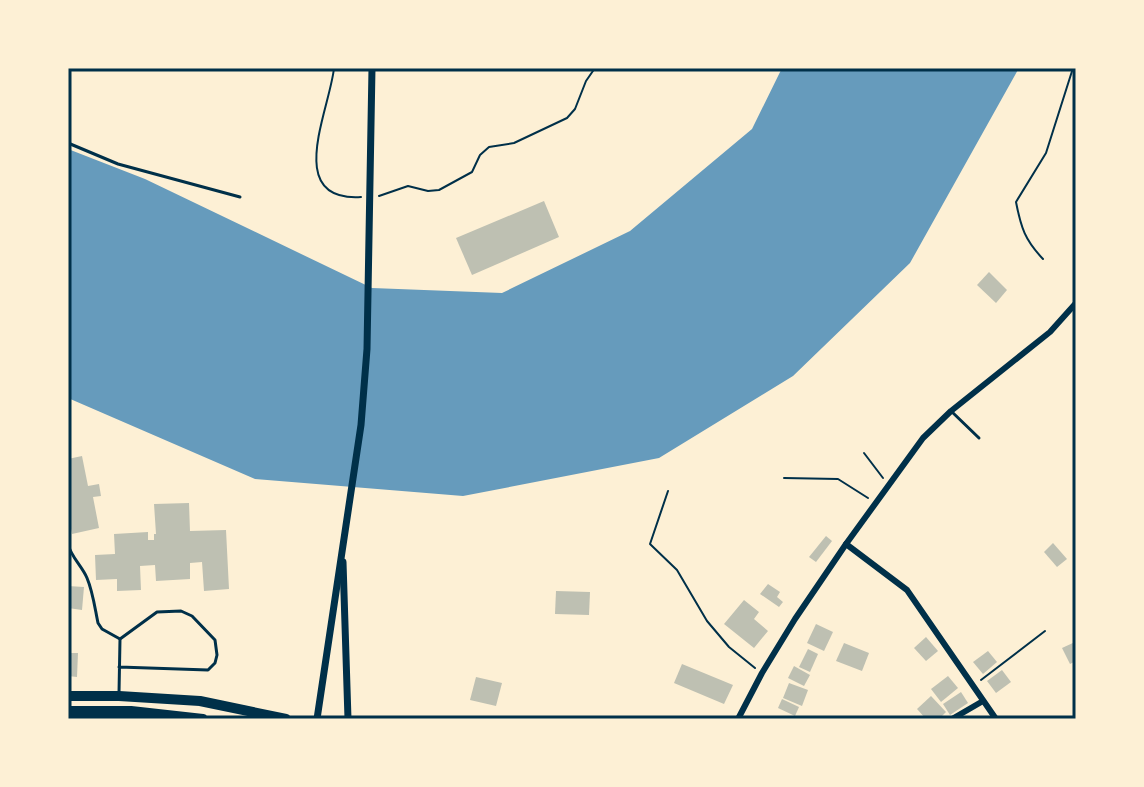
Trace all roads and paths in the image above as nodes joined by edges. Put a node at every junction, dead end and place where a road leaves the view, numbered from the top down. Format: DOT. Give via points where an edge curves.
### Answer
graph roads {
  1 [pos="334,68"];
  2 [pos="372,68"];
  3 [pos="595,68"];
  4 [pos="1073,68"];
  5 [pos="68,143"];
  6 [pos="240,197"];
  7 [pos="1043,259"];
  8 [pos="1076,303"];
  9 [pos="951,411"];
  10 [pos="979,438"];
  11 [pos="864,453"];
  12 [pos="784,478"];
  13 [pos="889,485"];
  14 [pos="668,491"];
  15 [pos="876,503"];
  16 [pos="343,540"];
  17 [pos="68,544"];
  18 [pos="846,544"];
  19 [pos="1045,631"];
  20 [pos="120,639"];
  21 [pos="119,667"];
  22 [pos="762,673"];
  23 [pos="974,686"];
  24 [pos="68,696"];
  25 [pos="119,696"];
  26 [pos="983,701"];
  27 [pos="68,711"];
  28 [pos="203,719"];
  29 [pos="286,719"];
  30 [pos="317,719"];
  31 [pos="348,719"];
  32 [pos="738,719"];
  33 [pos="952,719"];
  34 [pos="996,719"];
  1 -- 3 [label="path" via="315,165 326,188 346,198 384,196 408,186 439,190 472,172 489,147 514,143 567,118"];
  2 -- 16 [label="street" via="367,349"];
  4 -- 7 [label="path" via="1046,153 1016,202 1029,245"];
  5 -- 6 [label="lane" via="118,164"];
  8 -- 9 [label="street" via="1050,332"];
  9 -- 10 [label="lane"];
  9 -- 13 [label="street" via="923,438"];
  11 -- 13 [label="path"];
  12 -- 15 [label="path" via="838,479"];
  13 -- 15 [label="street"];
  14 -- 22 [label="path" via="650,544 677,570 729,647"];
  15 -- 18 [label="street"];
  16 -- 30 [label="street"];
  16 -- 31 [label="street"];
  17 -- 20 [label="lane" via="88,579 98,623"];
  18 -- 22 [label="street"];
  18 -- 23 [label="street" via="907,590"];
  19 -- 23 [label="path"];
  20 -- 21 [label="lane"];
  20 -- 21 [label="lane" via="157,612 181,611 215,640 217,655 208,670"];
  21 -- 25 [label="lane"];
  22 -- 32 [label="street"];
  23 -- 26 [label="street"];
  24 -- 25 [label="highway"];
  25 -- 29 [label="highway" via="200,701"];
  26 -- 33 [label="street"];
  26 -- 34 [label="street"];
  27 -- 28 [label="highway"];
}
